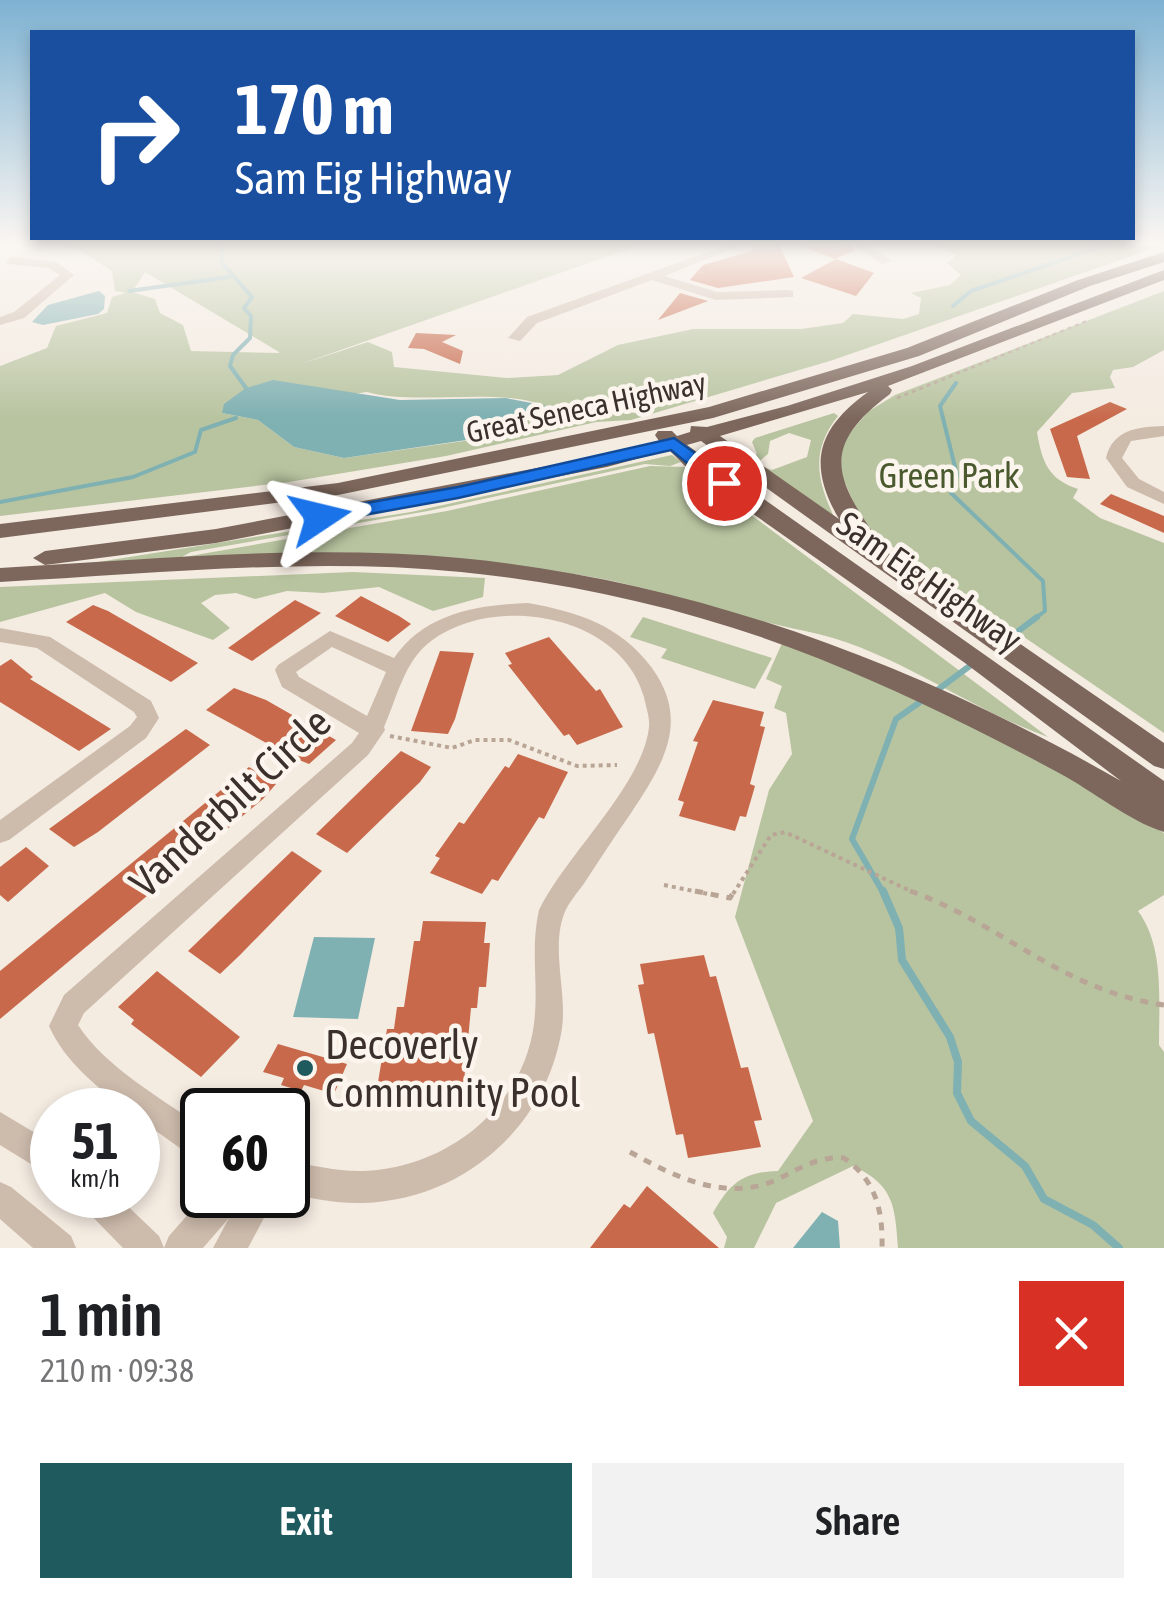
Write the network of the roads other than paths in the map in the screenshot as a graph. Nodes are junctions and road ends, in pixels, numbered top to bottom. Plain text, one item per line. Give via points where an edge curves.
1 (33, 303) edge
2 (577, 303) edge
3 (1034, 303) edge
4 (1091, 303) edge
5 (0, 320) edge
6 (515, 338) dead end
7 (918, 370) junction
8 (685, 419) junction
9 (655, 424) junction
10 (1164, 431) edge
11 (704, 436) junction
12 (674, 444) junction
13 (1164, 498) edge
14 (0, 531) edge
15 (0, 562) edge
16 (894, 570) junction
17 (0, 576) edge
18 (0, 635) edge
19 (991, 653) junction
20 (399, 669) junction
21 (373, 731) junction
22 (1164, 758) edge
23 (1164, 797) edge
24 (1164, 820) edge
25 (0, 833) edge
26 (0, 1127) edge
27 (180, 1130) edge
28 (30, 1147) edge
29 (310, 1181) edge
30 (0, 1198) edge
31 (116, 1218) edge
32 (206, 1218) edge
33 (247, 1218) edge
34 (59, 1248) edge
35 (146, 1248) edge
36 (181, 1248) edge
37 (230, 1248) edge

1 - 5 street
2 - 6 street via 532,320
3 - 8 main road, Great Seneca Highway via 913,352
4 - 7 main road, Great Seneca Highway
7 - 11 main road, Great Seneca Highway
7 - 16 main road via 853,412 828,453 838,505
8 - 9 main road, Great Seneca Highway
8 - 11 main road, Sam Eig Highway
9 - 12 main road, Sam Eig Highway
9 - 14 main road, Great Seneca Highway via 338,489
10 - 13 street via 1128,436 1114,458 1133,483
11 - 12 main road, Great Seneca Highway
11 - 16 main road, Sam Eig Highway
12 - 15 main road, Great Seneca Highway via 235,532
12 - 19 main road, Sam Eig Highway via 692,462
16 - 19 main road, Sam Eig Highway
17 - 24 main road via 344,561 526,572 757,624 932,695 1079,768
18 - 25 street via 46,644 142,707 148,718
19 - 22 main road, Sam Eig Highway
19 - 23 main road, Sam Eig Highway
20 - 21 street, Vanderbilt Circle
20 - 21 street via 330,638 285,670 290,682
20 - 29 street, Vanderbilt Circle via 422,638 462,616 495,607 541,611 600,632 640,666 656,698 659,737 652,762 552,910 544,1050 493,1138 457,1163 415,1179 364,1187
21 - 27 street, Vanderbilt Circle via 340,769 66,1016 63,1026 72,1042
26 - 28 street
30 - 34 street
31 - 35 street
32 - 36 street
33 - 37 street

